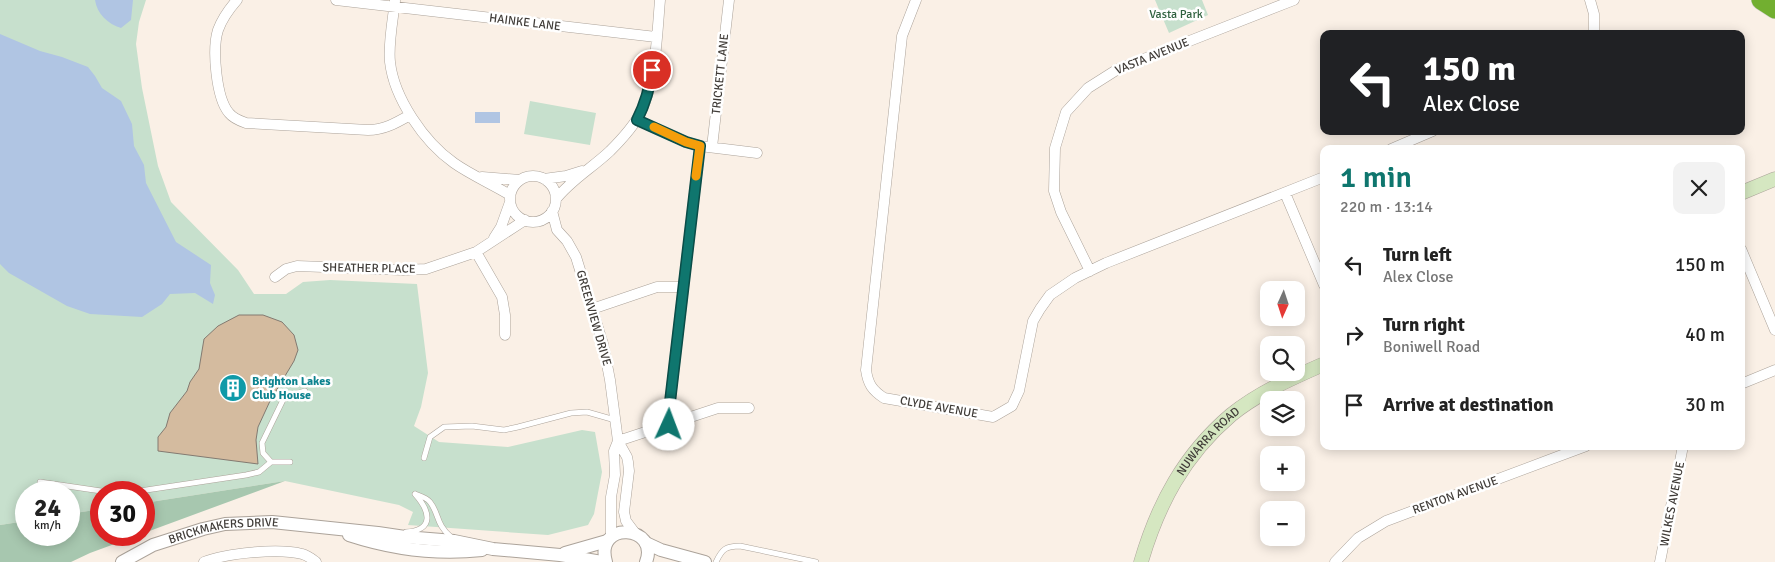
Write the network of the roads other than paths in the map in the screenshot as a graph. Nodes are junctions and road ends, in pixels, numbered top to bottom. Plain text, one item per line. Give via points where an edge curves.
1 (237, 0) edge
2 (336, 0) edge
3 (660, 0) edge
4 (729, 0) edge
5 (916, 0) edge
6 (1294, 0) edge
7 (1590, 0) edge
8 (1761, 0) edge
9 (395, 3) edge
10 (1775, 9) edge
11 (1594, 30) edge
12 (656, 37) junction
13 (410, 115) junction
14 (637, 120) junction
15 (1424, 135) edge
16 (1400, 145) edge
17 (700, 146) junction
18 (712, 147) junction
19 (757, 153) dead end
20 (592, 167) junction
21 (478, 176) junction
22 (544, 179) junction
23 (1320, 179) edge
24 (1775, 179) edge
25 (520, 180) junction
26 (1745, 191) edge
27 (1285, 193) junction
28 (510, 198) junction
29 (556, 199) junction
30 (552, 211) junction
31 (525, 220) junction
32 (537, 221) junction
33 (557, 230) junction
34 (490, 242) junction
35 (476, 252) junction
36 (1745, 259) edge
37 (1090, 271) junction
38 (1320, 276) edge
39 (275, 277) dead end
40 (683, 287) junction
41 (592, 309) junction
42 (1775, 330) edge
43 (505, 335) dead end
44 (1320, 366) edge
45 (1775, 370) edge
46 (1745, 382) edge
47 (306, 391) dead end
48 (749, 408) dead end
49 (615, 420) junction
50 (669, 425) junction
51 (618, 441) junction
52 (1575, 450) edge
53 (1682, 450) edge
54 (424, 458) dead end
55 (272, 462) junction
56 (290, 462) dead end
57 (155, 489) edge
58 (328, 528) junction
59 (378, 533) junction
60 (635, 533) junction
61 (609, 539) junction
62 (454, 541) junction
63 (646, 543) junction
64 (493, 550) junction
65 (560, 555) junction
66 (122, 562) edge
67 (204, 562) edge
68 (316, 562) edge
69 (604, 562) edge
70 (646, 562) edge
71 (706, 562) edge
72 (716, 562) edge
73 (816, 562) edge
74 (1142, 562) edge
75 (1335, 562) edge
76 (1660, 562) edge

1 - 13 street via 218,28 215,54 222,101 230,115 246,123 368,130 391,126
2 - 9 street, HAINKE LANE
3 - 12 street
4 - 18 street, TRICKETT LANE
5 - 37 street, CLYDE AVENUE via 902,36 869,339 868,383 884,398 993,417 1012,406 1019,391 1033,321 1040,308 1050,295
6 - 37 street, VASTA AVENUE via 1118,69 1088,88 1066,112 1055,148 1054,191
7 - 11 street
8 - 10 highway
9 - 12 street, HAINKE LANE
9 - 13 street via 390,60 394,83
12 - 14 street via 650,86
13 - 21 street via 453,163
14 - 17 street
14 - 20 street
15 - 16 street
17 - 18 street
17 - 40 street
18 - 19 street
20 - 22 street
20 - 29 street via 564,188
21 - 25 street
21 - 28 street
22 - 25 street via 532,176
22 - 29 street via 552,187
23 - 27 street, CLYDE AVENUE
24 - 26 main road
25 - 28 street
27 - 37 street, CLYDE AVENUE
27 - 38 street
28 - 31 street via 515,213
28 - 34 street, SHEATHER PLACE via 501,227
29 - 30 street
30 - 32 street
30 - 33 street, GREENVIEW DRIVE
31 - 32 street
31 - 34 street, SHEATHER PLACE
32 - 33 street, GREENVIEW DRIVE
33 - 41 street, GREENVIEW DRIVE via 576,257
34 - 35 street, SHEATHER PLACE
35 - 39 street, SHEATHER PLACE via 426,269 297,266
35 - 43 street via 502,297 506,314
36 - 42 street
40 - 41 street via 657,287
40 - 50 street
41 - 49 street, GREENVIEW DRIVE via 603,344
44 - 74 main road, NUWARRA ROAD via 1280,384 1231,415 1205,441 1181,469 1164,500
45 - 46 street
47 - 55 lane via 283,400 268,428 262,448
48 - 50 street via 718,408
49 - 51 street, GREENVIEW DRIVE
49 - 54 lane via 587,412 504,430 444,426 430,437
50 - 51 street
51 - 60 street, GREENVIEW DRIVE via 628,457 624,512
51 - 61 street, GREENVIEW DRIVE via 614,451
52 - 75 street, RENTON AVENUE via 1386,521 1358,538
53 - 76 street, WILKES AVENUE
55 - 56 lane
55 - 57 lane via 259,472 246,475
58 - 59 street, BRICKMAKERS DRIVE
58 - 64 street, BRICKMAKERS DRIVE via 400,548 455,553
58 - 66 street, BRICKMAKERS DRIVE via 272,522 225,524 153,545
59 - 62 street, BRICKMAKERS DRIVE
59 - 62 lane via 408,532 425,525 425,506 414,494 430,502 444,531
60 - 61 street, BRICKMAKERS DRIVE via 622,532
60 - 63 street
61 - 65 street, BRICKMAKERS DRIVE
61 - 69 street via 604,548
62 - 64 street, BRICKMAKERS DRIVE
63 - 70 street
63 - 71 street
64 - 65 street, BRICKMAKERS DRIVE
65 - 69 street, BRICKMAKERS DRIVE
67 - 68 street via 230,555 282,552 303,554
72 - 73 lane via 721,550 730,546

